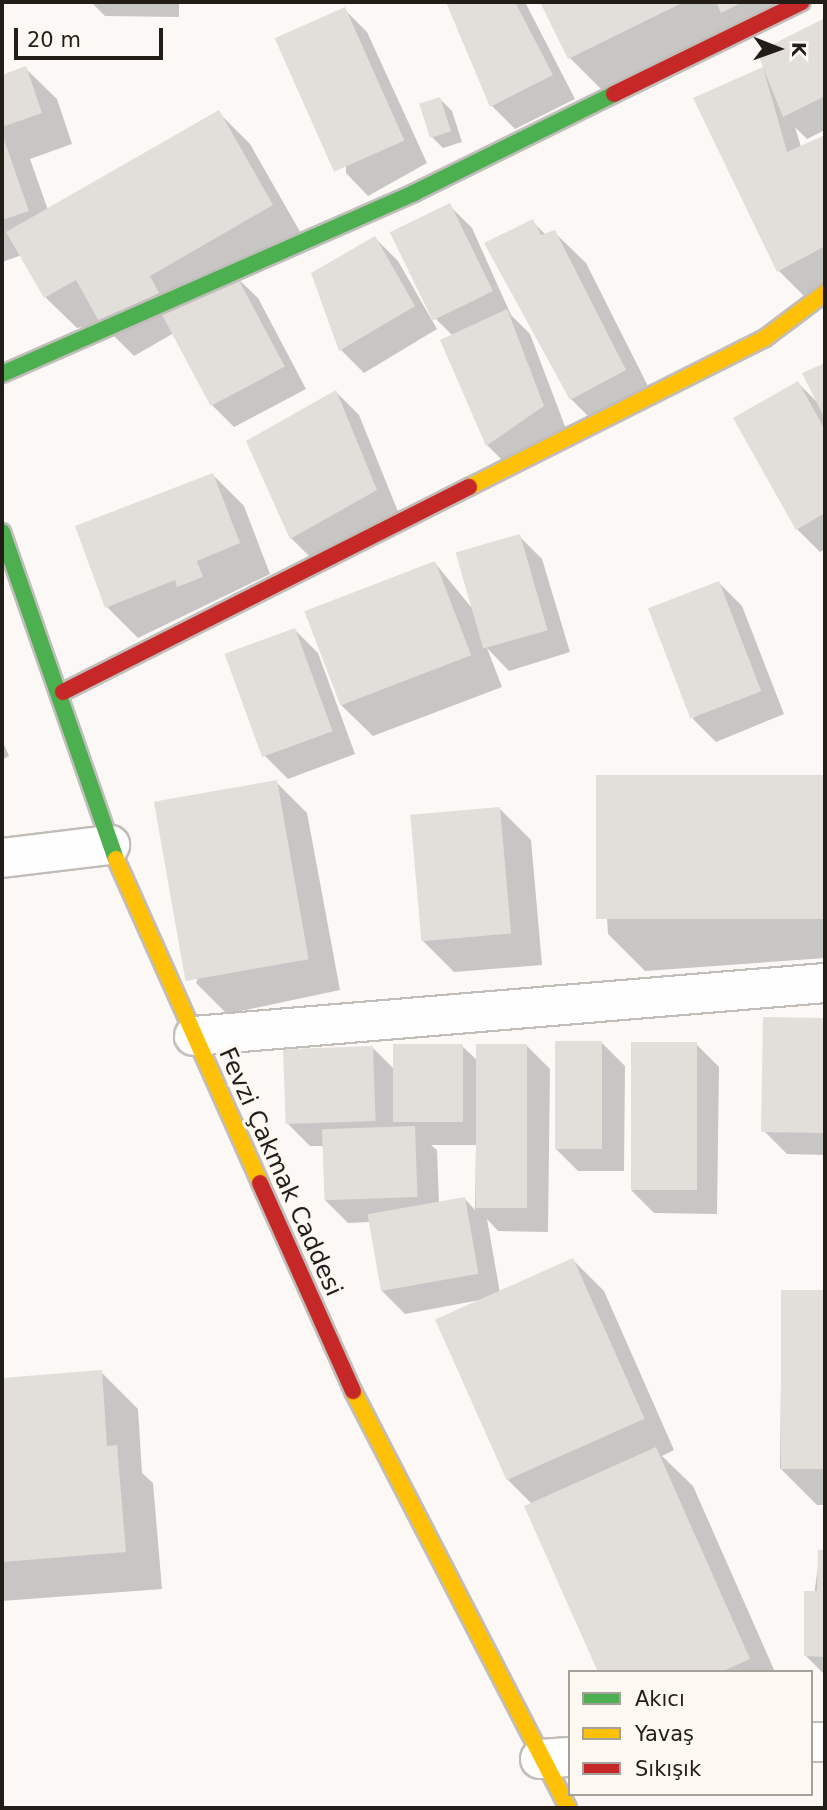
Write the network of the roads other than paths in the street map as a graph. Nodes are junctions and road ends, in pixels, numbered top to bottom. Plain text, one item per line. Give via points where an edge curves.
1 (802, 2) edge
2 (825, 293) edge
3 (2, 374) edge
4 (4, 544) edge
5 (63, 692) junction
6 (110, 845) junction
7 (2, 858) edge
8 (825, 983) edge
9 (194, 1036) junction
10 (555, 1758) edge
11 (568, 1808) edge

1 - 3 street via 414,193
2 - 5 street via 765,338
4 - 5 street, Fevzi Çakmak Caddesi
5 - 6 street, Fevzi Çakmak Caddesi
6 - 7 street
6 - 9 street, Fevzi Çakmak Caddesi
8 - 9 street
9 - 10 street, Fevzi Çakmak Caddesi via 380,1451
10 - 11 street, Fevzi Çakmak Caddesi

